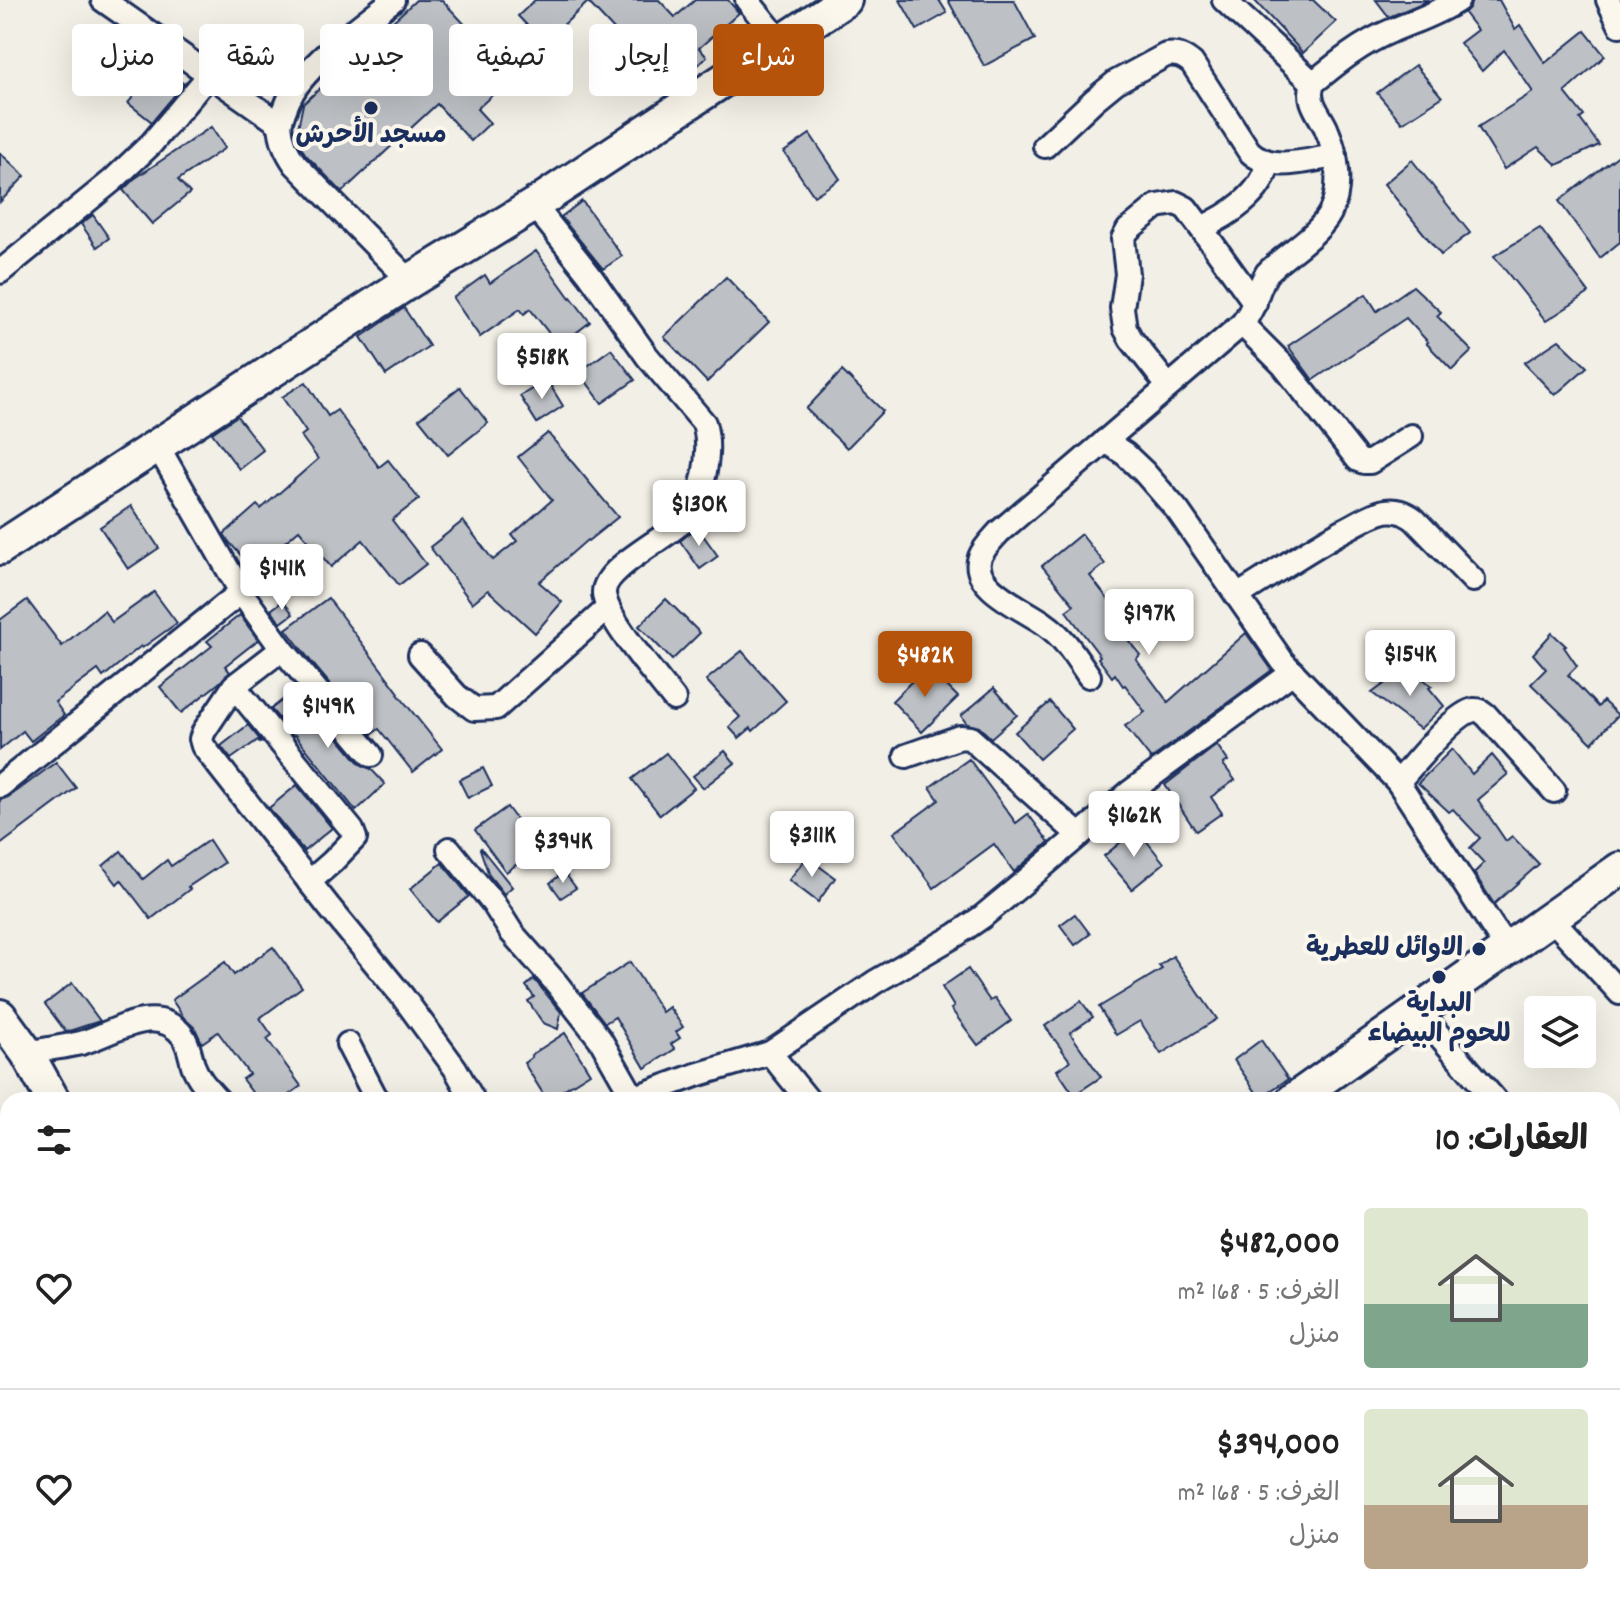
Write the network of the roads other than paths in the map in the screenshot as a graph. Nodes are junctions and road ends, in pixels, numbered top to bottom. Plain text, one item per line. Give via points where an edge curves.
1 (103, 0) edge
2 (393, 0) edge
3 (747, 0) edge
4 (845, 0) edge
5 (1224, 0) edge
6 (1458, 0) edge
7 (1608, 0) edge
8 (766, 24) edge
9 (808, 24) edge
10 (1620, 25) edge
11 (199, 66) edge
12 (1313, 83) junction
13 (199, 87) edge
14 (713, 87) edge
15 (241, 96) edge
16 (280, 124) junction
17 (1045, 146) dead end
18 (1335, 156) junction
19 (1268, 163) junction
20 (534, 205) junction
21 (1201, 228) junction
22 (0, 272) edge
23 (410, 281) junction
24 (1255, 303) junction
25 (1242, 324) junction
26 (1168, 386) junction
27 (1411, 436) dead end
28 (1105, 441) junction
29 (157, 445) junction
30 (0, 548) edge
31 (1473, 580) dead end
32 (241, 592) junction
33 (1237, 596) junction
34 (607, 609) junction
35 (282, 649) junction
36 (420, 655) dead end
37 (1293, 672) junction
38 (1089, 676) dead end
39 (234, 686) junction
40 (674, 699) dead end
41 (371, 755) dead end
42 (906, 756) dead end
43 (1398, 782) junction
44 (0, 786) edge
45 (1554, 791) dead end
46 (1079, 835) junction
47 (449, 849) dead end
48 (1620, 869) edge
49 (309, 882) junction
50 (1551, 918) junction
51 (1507, 949) junction
52 (1620, 993) edge
53 (1418, 1011) junction
54 (0, 1016) edge
55 (348, 1044) dead end
56 (27, 1053) junction
57 (770, 1053) junction
58 (49, 1092) edge
59 (212, 1092) edge
60 (373, 1092) edge
61 (468, 1092) edge
62 (626, 1092) edge
63 (649, 1092) edge
64 (802, 1092) edge
65 (1304, 1092) edge
66 (1488, 1092) edge

1 - 11 street
2 - 16 street via 298,84
3 - 8 street
4 - 9 street
5 - 12 street
6 - 12 street via 1367,43
7 - 10 street
12 - 18 street via 1310,98
13 - 22 street via 113,180
14 - 20 street
15 - 16 street
16 - 23 street via 285,149 295,164
17 - 19 street via 1116,82 1175,54 1192,63 1249,151
18 - 19 street
18 - 24 street via 1337,189 1330,212 1267,273
19 - 21 street via 1255,191
20 - 23 street
20 - 34 street via 704,423 707,435 704,471 689,514 607,581
21 - 24 street
21 - 26 street via 1176,203 1157,206 1123,239 1125,328
23 - 29 street
24 - 25 street
25 - 26 street
25 - 27 street via 1283,365 1358,460 1370,462
26 - 28 street
28 - 33 street via 1144,472 1178,511
28 - 38 street via 999,532 979,563 985,582 1052,630
29 - 30 street
29 - 32 street
31 - 33 street via 1414,519 1386,511 1337,534
32 - 35 street
32 - 44 street
33 - 37 street
34 - 36 street via 496,708 474,709
34 - 40 street
35 - 39 street
35 - 41 street
37 - 43 street
37 - 46 street
39 - 49 street via 204,731 203,746
39 - 49 street via 352,830 355,838
42 - 46 street via 970,738
43 - 45 street via 1448,727 1474,710 1486,715
43 - 51 street
46 - 57 street via 982,917
47 - 62 street via 600,1039
48 - 50 street
49 - 61 street via 412,1009
50 - 51 street
50 - 52 street
51 - 53 street
53 - 65 street
53 - 66 street
54 - 56 street
55 - 60 street
56 - 58 street
56 - 59 street via 82,1042 143,1020 164,1022 183,1037 197,1074
57 - 63 street
57 - 64 street

